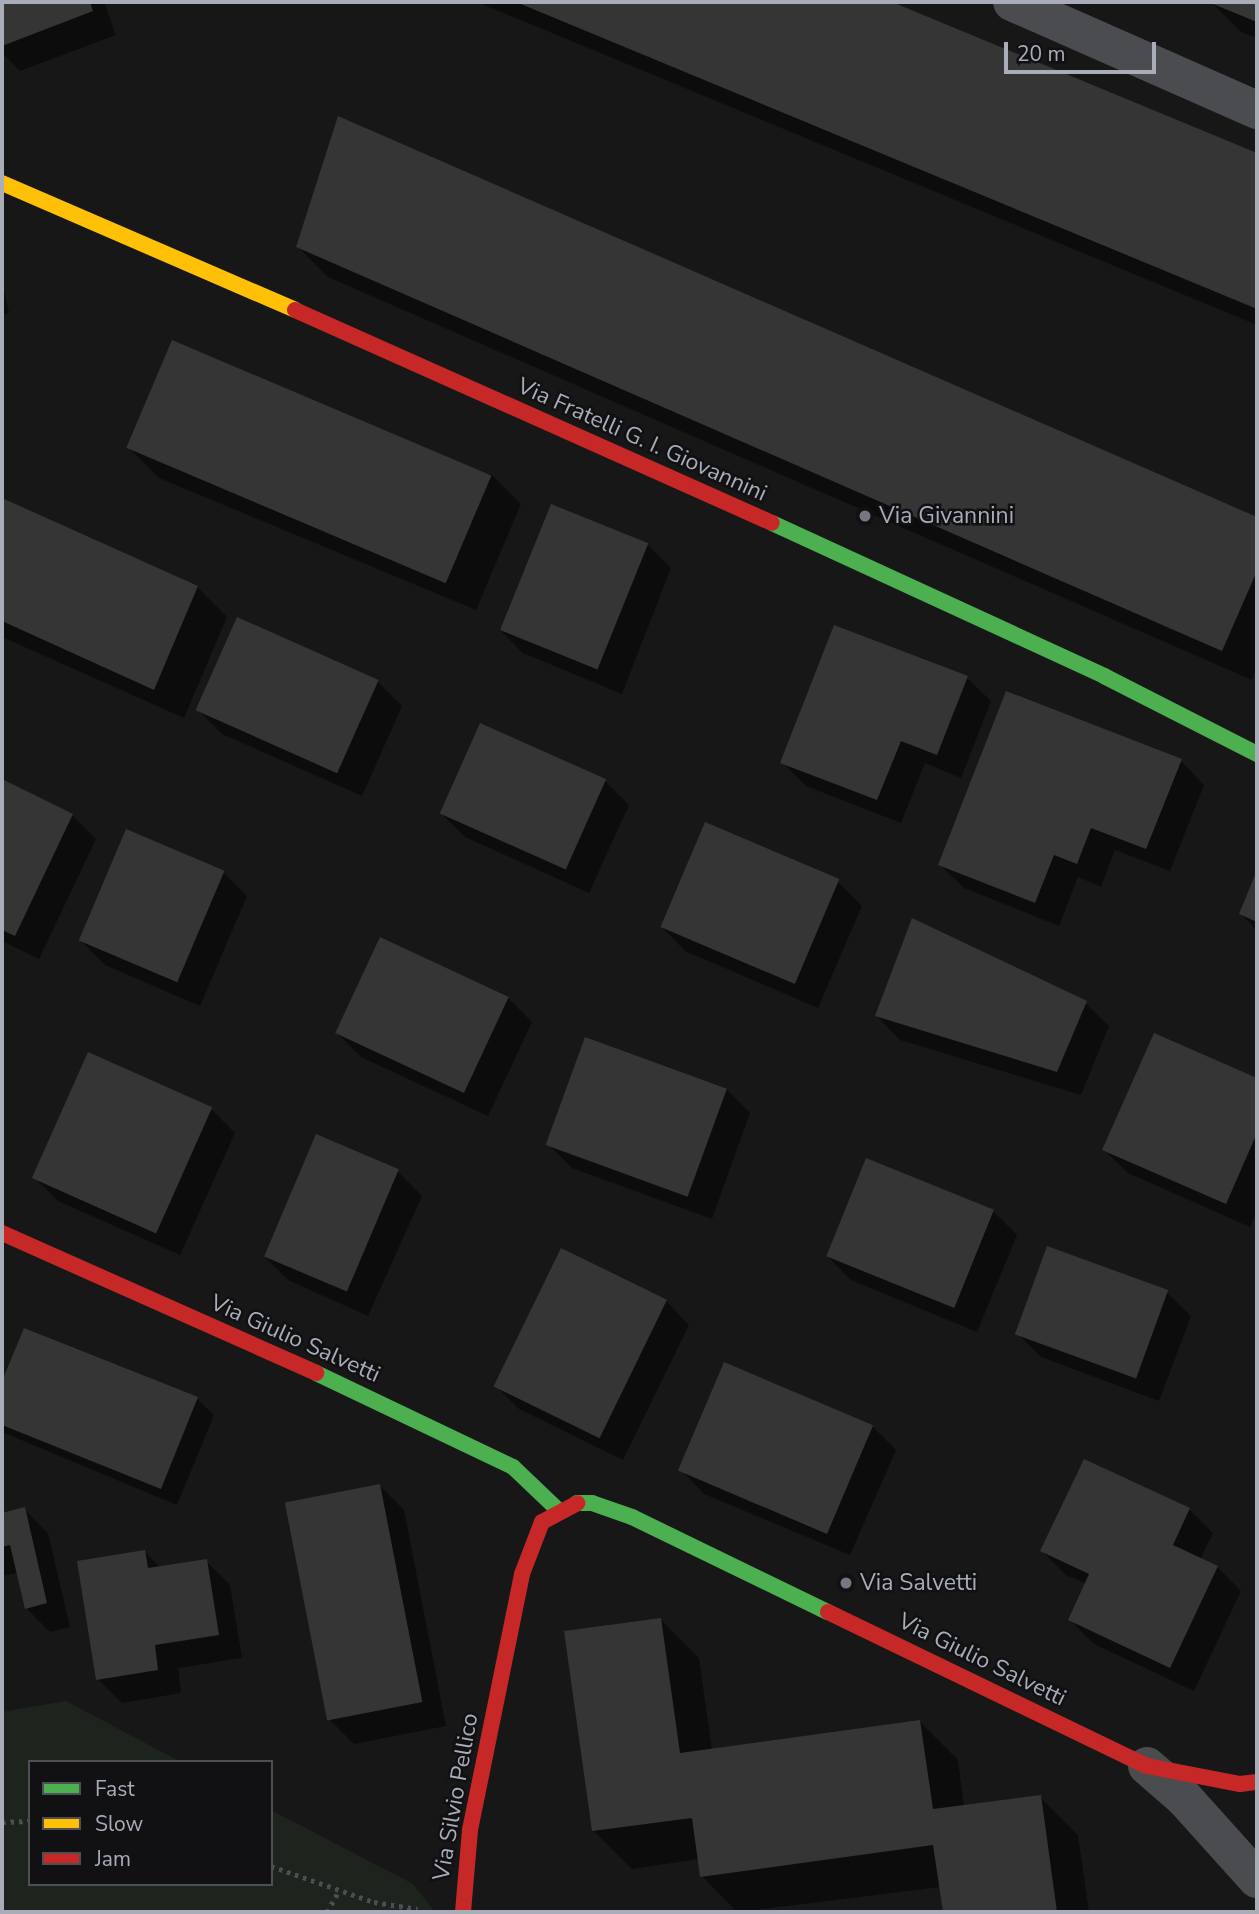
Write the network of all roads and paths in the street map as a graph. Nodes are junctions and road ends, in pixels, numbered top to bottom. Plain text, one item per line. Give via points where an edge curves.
1 (1012, 2) edge
2 (1257, 110) edge
3 (2, 183) edge
4 (1257, 754) edge
5 (2, 1233) edge
6 (556, 1508) junction
7 (1147, 1766) junction
8 (1257, 1782) edge
9 (28, 1821) edge
10 (2, 1822) edge
11 (273, 1867) edge
12 (1257, 1877) edge
13 (339, 1890) junction
14 (462, 1907) edge
15 (327, 1912) edge

1 - 2 street
3 - 4 street, Via Fratelli G. I. Giovannini via 606,446 1104,676
5 - 6 street, Via Giulio Salvetti via 370,1397 501,1461 532,1481
6 - 7 street, Via Giulio Salvetti via 570,1503 608,1507
6 - 14 street, Via Silvio Pellico via 532,1540 499,1689
7 - 8 street, Via Giulio Salvetti via 1240,1784
7 - 12 street
9 - 10 path
11 - 13 path
13 - 14 path via 374,1902 435,1912
13 - 15 path

